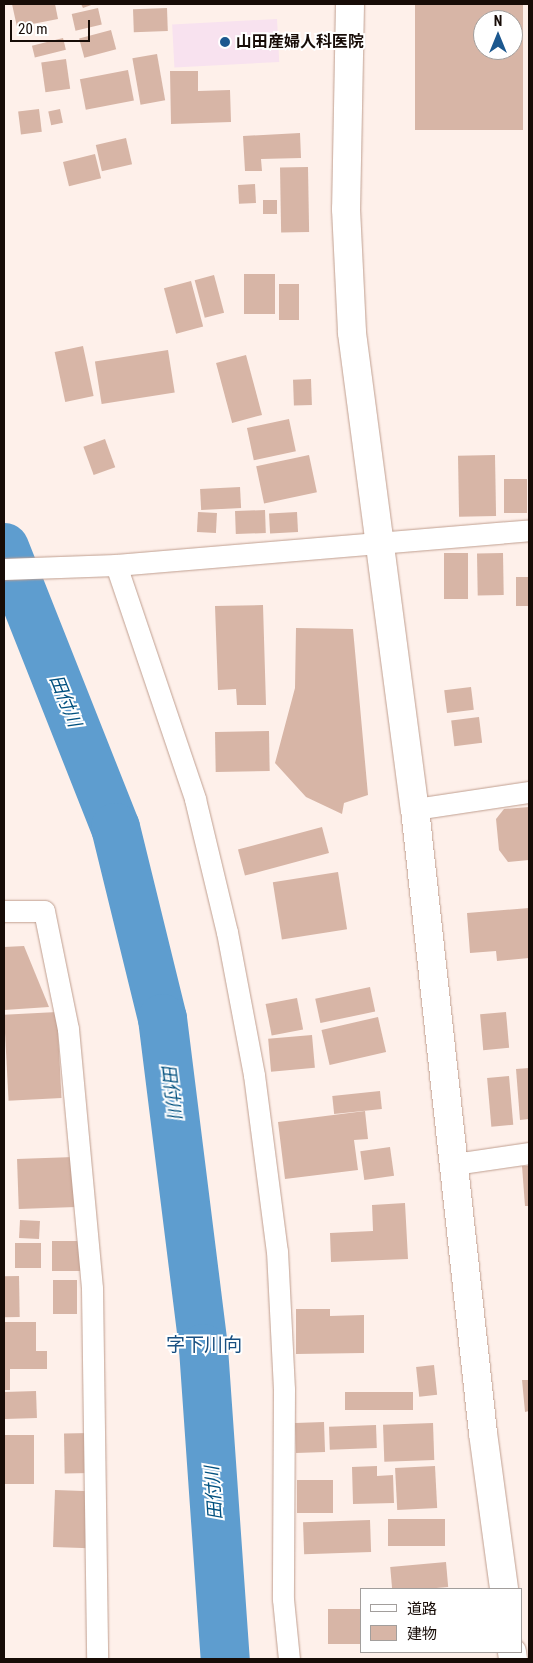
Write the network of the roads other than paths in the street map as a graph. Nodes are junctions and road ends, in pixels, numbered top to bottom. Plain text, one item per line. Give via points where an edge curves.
1 (350, 4) edge
2 (529, 530) edge
3 (380, 542) junction
4 (116, 565) junction
5 (4, 569) edge
6 (529, 792) edge
7 (415, 809) junction
8 (4, 911) edge
9 (529, 1153) edge
10 (454, 1164) junction
11 (504, 1588) edge
12 (97, 1659) edge
13 (288, 1659) edge

1 - 3 street via 347,29 346,209 352,333
2 - 3 street
3 - 4 street
3 - 7 street
4 - 5 street
4 - 13 street via 195,799 227,932 254,1075 277,1251 284,1390 283,1599
6 - 7 street
7 - 10 street
8 - 12 street via 44,911 68,1029 92,1288
9 - 10 street
10 - 11 street

